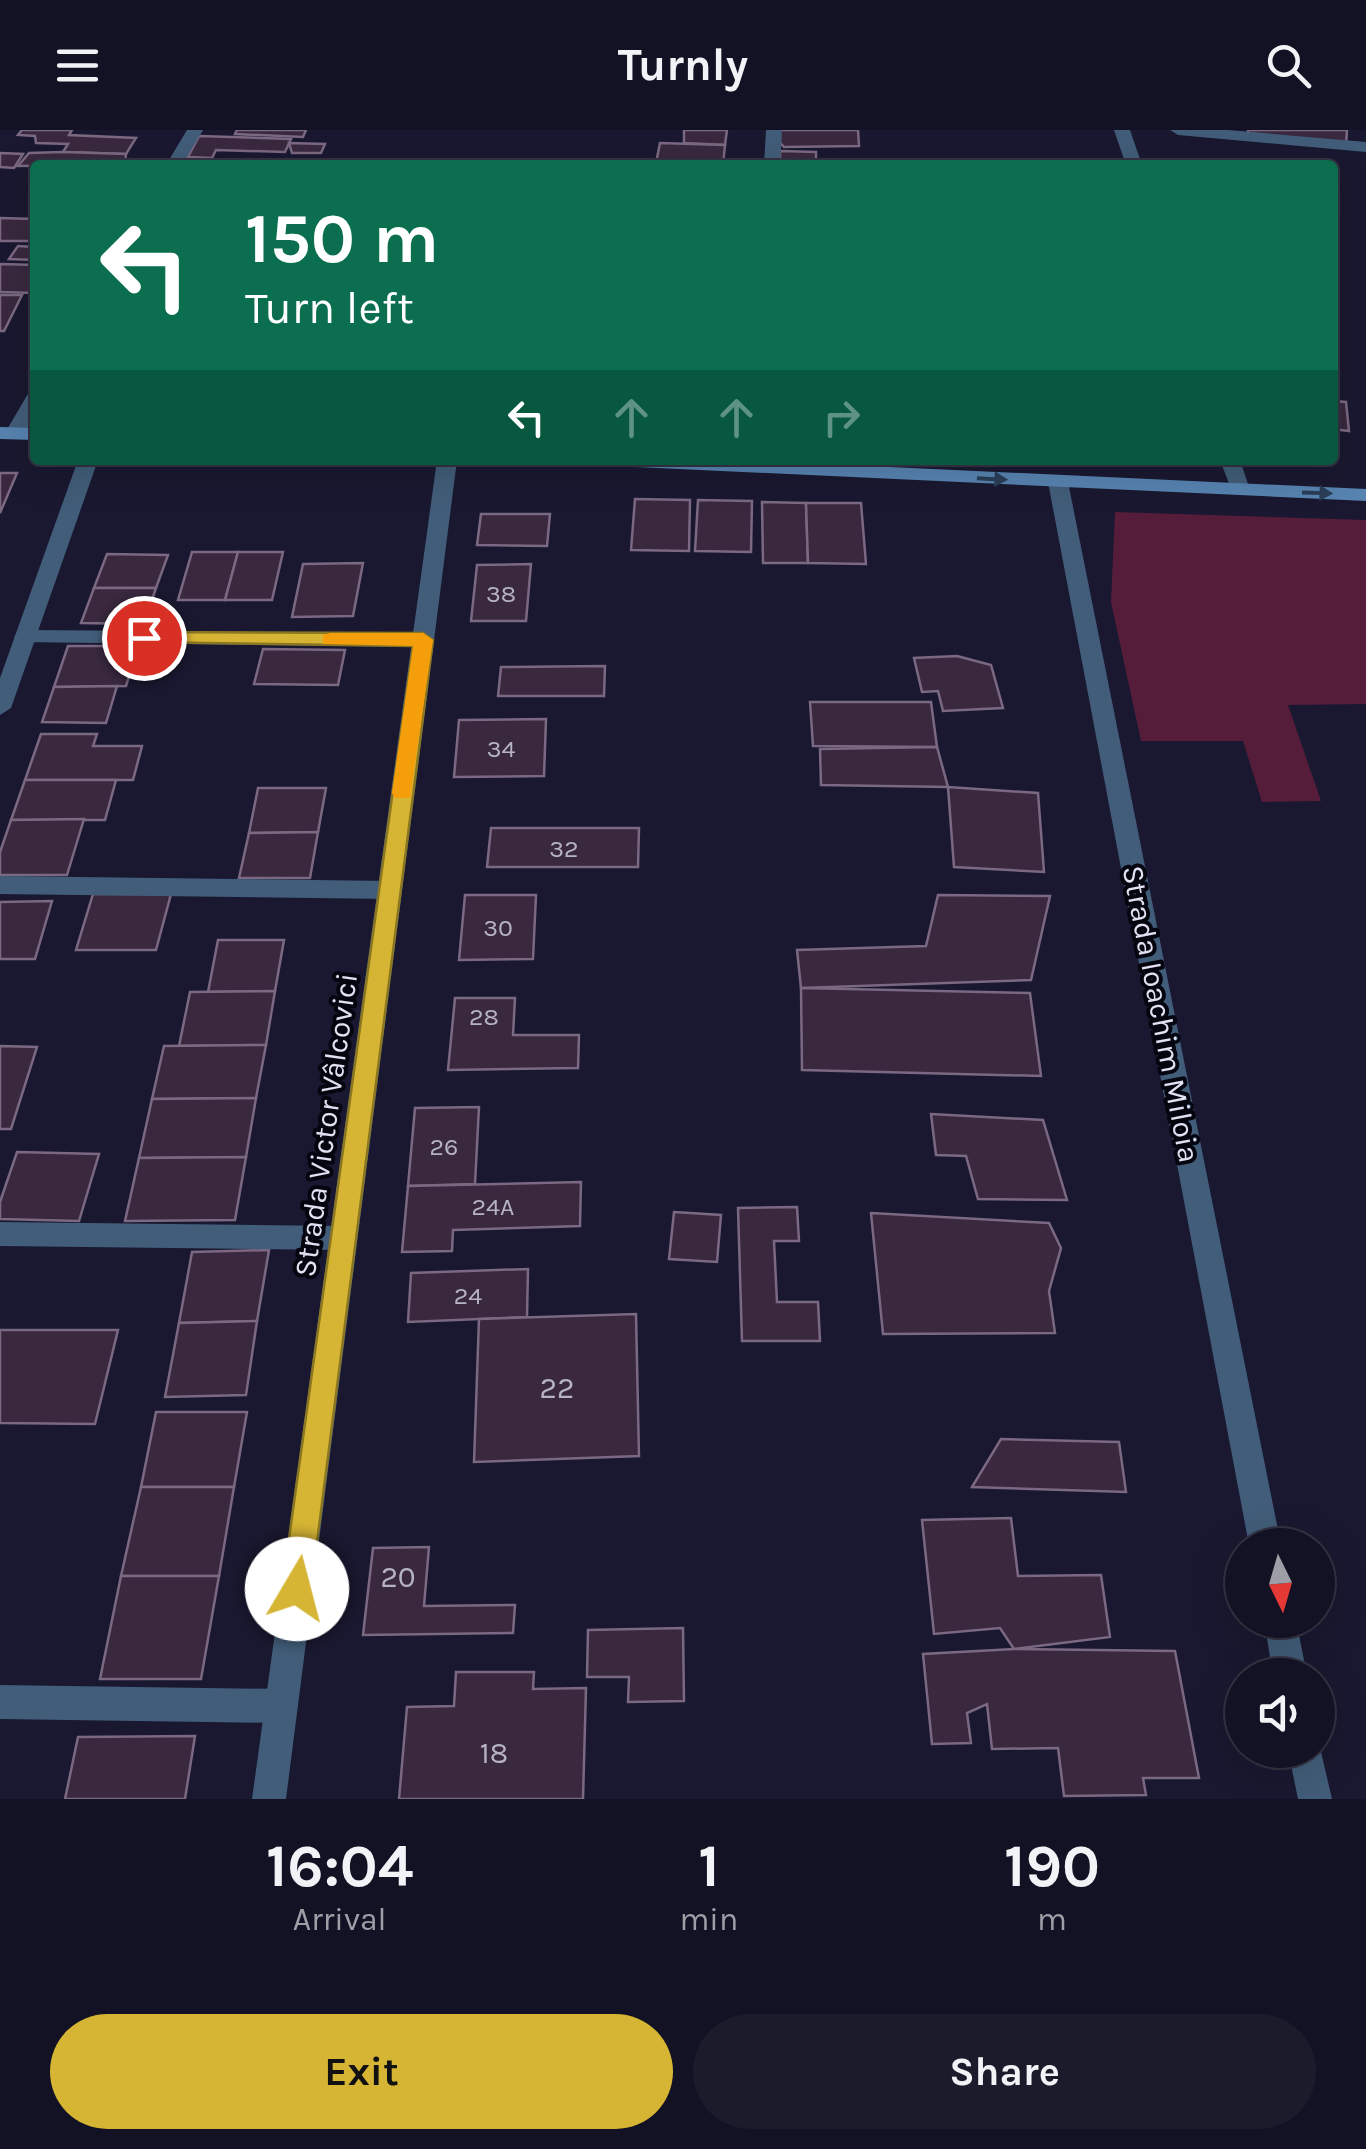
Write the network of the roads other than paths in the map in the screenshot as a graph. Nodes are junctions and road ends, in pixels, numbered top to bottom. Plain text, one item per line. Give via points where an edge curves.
1 (195, 130) edge
2 (774, 130) edge
3 (1122, 130) edge
4 (1178, 130) edge
5 (1366, 147) edge
6 (177, 160) edge
7 (772, 160) edge
8 (1132, 160) edge
9 (30, 403) edge
10 (7, 433) edge
11 (86, 465) edge
12 (446, 465) edge
13 (778, 465) edge
14 (1232, 465) edge
15 (1058, 482) junction
16 (1240, 490) junction
17 (1366, 496) edge
18 (25, 638) junction
19 (423, 640) junction
20 (0, 708) edge
21 (0, 886) edge
22 (390, 890) junction
23 (0, 1234) edge
24 (343, 1238) junction
25 (1262, 1528) edge
26 (0, 1702) edge
27 (281, 1706) junction
28 (1309, 1768) edge
29 (269, 1799) edge
30 (1315, 1799) edge

1 - 6 street
2 - 7 street
3 - 8 street
4 - 5 street
9 - 10 street
11 - 18 street
12 - 19 street, Strada Victor Vâlcovici
13 -> 15 street
14 - 16 street
15 - 16 street
15 - 25 street, Strada Ioachim Miloia
16 -> 17 street
18 - 19 street
18 - 20 street
19 - 22 street, Strada Victor Vâlcovici
21 - 22 street
22 - 24 street, Strada Victor Vâlcovici
23 - 24 street
24 - 27 street, Strada Victor Vâlcovici
26 - 27 street
27 - 29 street, Strada Victor Vâlcovici
28 - 30 street

